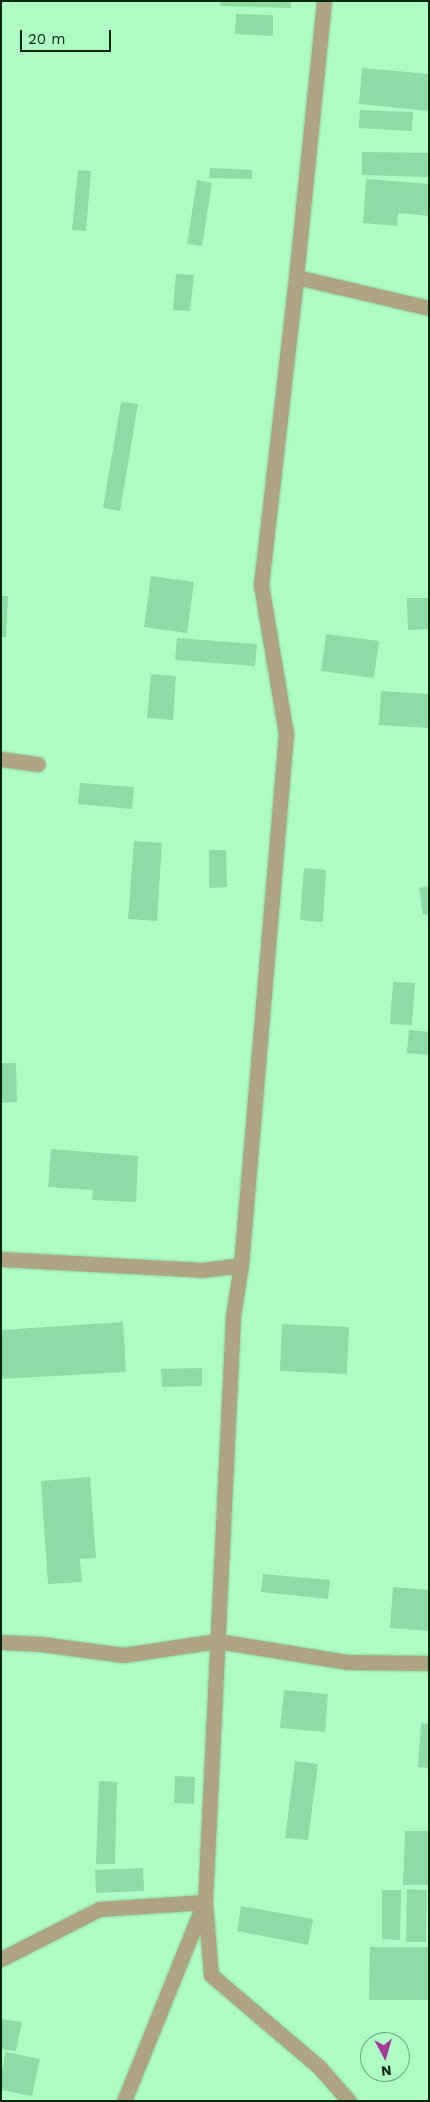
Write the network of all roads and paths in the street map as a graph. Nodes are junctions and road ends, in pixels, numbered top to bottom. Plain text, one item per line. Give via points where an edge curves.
1 (324, 1) edge
2 (296, 277) junction
3 (429, 308) edge
4 (1, 759) edge
5 (38, 764) dead end
6 (1, 1259) edge
7 (241, 1266) junction
8 (217, 1641) junction
9 (1, 1642) edge
10 (429, 1663) edge
11 (205, 1902) junction
12 (1, 1959) edge
13 (124, 2101) edge
14 (350, 2101) edge

1 - 2 street
2 - 3 street
2 - 7 street via 261,585 286,734
4 - 5 street
6 - 7 street via 193,1270
7 - 8 street via 234,1316
8 - 9 street via 123,1655
8 - 10 street via 348,1662
8 - 11 street
11 - 12 street via 99,1909
11 - 13 street
11 - 14 street via 212,1975 319,2067

